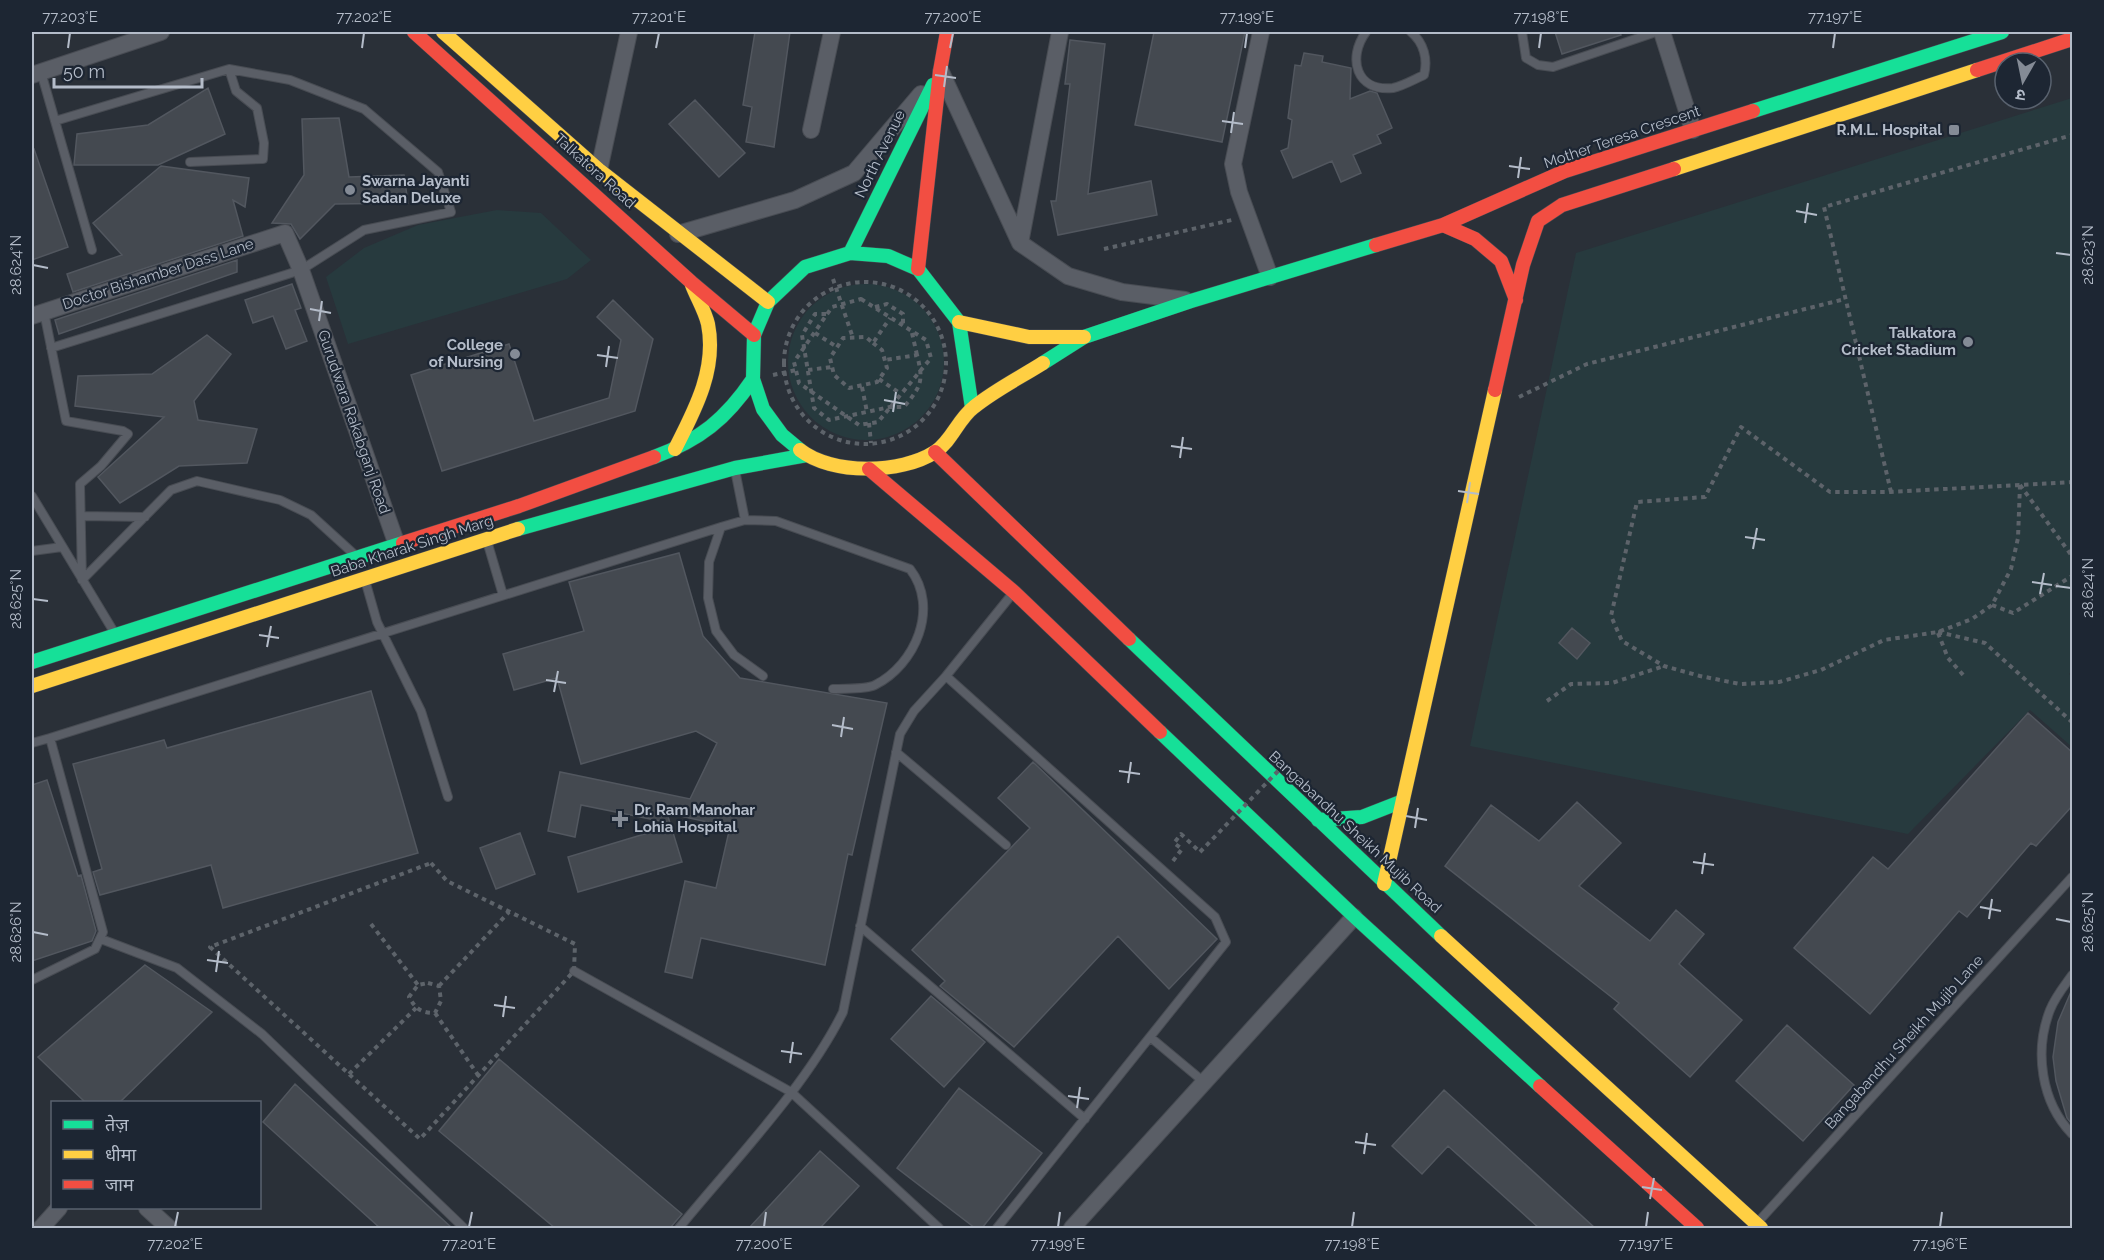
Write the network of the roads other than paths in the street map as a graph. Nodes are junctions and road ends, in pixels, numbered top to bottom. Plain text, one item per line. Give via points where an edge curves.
1 (161, 32) edge
2 (414, 32) edge
3 (443, 32) edge
4 (629, 32) edge
5 (832, 32) edge
6 (947, 32) edge
7 (1060, 32) edge
8 (1261, 32) edge
9 (1366, 32) edge
10 (1411, 32) edge
11 (1521, 32) edge
12 (1656, 32) edge
13 (1662, 32) edge
14 (2002, 32) edge
15 (2073, 39) edge
16 (229, 69) junction
17 (940, 71) junction
18 (36, 73) edge
19 (55, 121) junction
20 (811, 130) dead end
21 (1693, 130) junction
22 (190, 162) dead end
23 (599, 170) junction
24 (1443, 225) junction
25 (285, 233) joint
26 (678, 234) junction
27 (1020, 243) junction
28 (92, 249) dead end
29 (850, 253) junction
30 (918, 269) junction
31 (301, 270) junction
32 (1270, 277) junction
33 (692, 282) junction
34 (1191, 301) junction
35 (1516, 301) junction
36 (768, 302) junction
37 (38, 314) edge
38 (959, 322) junction
39 (754, 335) junction
40 (1084, 337) junction
41 (51, 348) junction
42 (753, 379) junction
43 (972, 408) junction
44 (675, 450) junction
45 (935, 452) junction
46 (807, 455) junction
47 (735, 468) junction
48 (869, 469) junction
49 (32, 499) edge
50 (81, 516) junction
51 (145, 517) junction
52 (745, 520) junction
53 (721, 526) junction
54 (486, 539) junction
55 (397, 545) junction
56 (62, 547) junction
57 (32, 551) edge
58 (358, 558) junction
59 (364, 579) junction
60 (82, 580) junction
61 (1013, 593) junction
62 (502, 595) junction
63 (384, 634) junction
64 (116, 635) junction
65 (32, 662) edge
66 (763, 676) dead end
67 (946, 676) junction
68 (32, 686) edge
69 (833, 689) dead end
70 (50, 738) junction
71 (32, 743) edge
72 (896, 752) junction
73 (448, 797) dead end
74 (1403, 801) junction
75 (1318, 820) junction
76 (1006, 845) dead end
77 (2073, 877) edge
78 (1384, 884) junction
79 (1354, 917) junction
80 (860, 926) junction
81 (101, 939) junction
82 (574, 971) road end
83 (2073, 975) edge
84 (32, 980) edge
85 (1150, 1037) junction
86 (1204, 1082) junction
87 (790, 1092) junction
88 (1085, 1119) junction
89 (2073, 1134) edge
90 (58, 1209) edge
91 (148, 1209) edge
92 (1758, 1226) edge
93 (41, 1228) edge
94 (169, 1228) edge
95 (464, 1228) edge
96 (679, 1228) edge
97 (939, 1228) edge
98 (998, 1228) edge
99 (1072, 1228) edge
100 (1697, 1228) edge

1 - 18 street
2 - 33 main road, Talkatora Road
3 - 23 main road, Talkatora Road
4 - 23 street
5 - 20 street
6 - 17 main road, North Avenue
7 - 27 street
8 - 32 street via 1233,164 1237,186
9 - 10 lane via 1356,53 1359,76 1369,85 1394,88 1424,75 1428,62 1418,38
11 - 12 lane via 1526,58 1553,67
13 - 21 street
14 - 21 main road, Mother Teresa Crescent
15 - 35 main road via 1562,205 1538,222
16 - 19 lane
16 - 22 lane via 236,91 257,108 263,159
16 - 31 lane via 290,80 364,109 438,172 452,212 364,230
17 - 26 street via 854,173 795,200
17 - 27 street
17 - 29 main road, North Avenue
17 - 30 main road, North Avenue
18 - 19 lane
19 - 28 lane
21 - 24 main road, Mother Teresa Crescent via 1565,171
23 - 26 main road, Talkatora Road
24 - 32 main road, Mother Teresa Crescent
24 - 35 main road via 1475,238 1501,261
25 - 31 street, Gurudwara Rakabganj Road
25 - 37 street, Doctor Bishamber Dass Lane
26 - 36 main road, Talkatora Road
27 - 34 street via 1068,276 1122,292
29 - 30 main road via 888,256
29 - 36 main road via 805,267
30 - 38 main road
31 - 41 lane
31 - 55 street, Gurudwara Rakabganj Road
32 - 34 main road, Mother Teresa Crescent
33 - 39 main road, Talkatora Road
33 - 44 main road via 708,325 710,365
34 - 40 main road, Mother Teresa Crescent
35 - 74 main road
36 - 39 main road
37 - 41 lane
38 - 40 main road, Mother Teresa Crescent via 1029,337
38 - 43 main road
39 - 42 main road
40 - 43 main road, Mother Teresa Crescent
41 - 50 lane via 66,421 128,434 80,484
42 - 44 main road, Baba Kharak Singh Marg via 734,407 715,425
42 - 46 main road via 763,409 782,435
43 - 45 main road, Mother Teresa Crescent
44 - 55 main road, Baba Kharak Singh Marg
45 - 48 main road via 908,463
45 - 75 main road, Bangabandhu Sheikh Mujib Road
46 - 47 main road, Baba Kharak Singh Marg
46 - 48 main road via 837,466
47 - 52 lane
47 - 54 main road, Baba Kharak Singh Marg
48 - 61 main road via 921,508
49 - 56 lane
50 - 51 lane
50 - 60 lane
51 - 58 lane via 171,490 197,481 280,500 311,515
51 - 60 lane
52 - 53 lane
52 - 69 lane via 776,522 910,569 918,580 925,614 909,658 873,686
53 - 62 lane
53 - 66 lane via 709,562 708,598 716,631 734,654
54 - 59 main road, Baba Kharak Singh Marg
54 - 62 lane
55 - 58 main road, Baba Kharak Singh Marg
56 - 57 lane
56 - 60 lane
58 - 64 main road, Baba Kharak Singh Marg
59 - 63 lane via 376,622
59 - 68 main road, Baba Kharak Singh Marg
60 - 64 lane
61 - 67 lane
61 - 79 main road
62 - 63 lane
63 - 70 lane
63 - 73 lane via 421,711
64 - 65 main road, Baba Kharak Singh Marg
67 - 72 lane via 914,711 900,734
67 - 85 lane via 1215,917 1226,942
70 - 71 lane
70 - 81 lane via 103,932
72 - 76 lane
72 - 80 lane
74 - 75 main road via 1359,820
74 - 78 main road
75 - 78 main road, Bangabandhu Sheikh Mujib Road
77 - 92 lane, Bangabandhu Sheikh Mujib Lane
78 - 92 main road, Bangabandhu Sheikh Mujib Road
79 - 86 street
79 - 100 main road
80 - 87 lane via 843,1012
80 - 88 lane
81 - 84 lane via 95,949
81 - 95 lane via 177,968 262,1034
82 - 87 lane
83 - 89 lane via 2050,1008 2041,1048 2045,1088 2062,1123
85 - 86 lane
85 - 88 lane
86 - 99 street
87 - 96 lane
87 - 97 lane
88 - 98 lane
90 - 93 street
91 - 94 street

